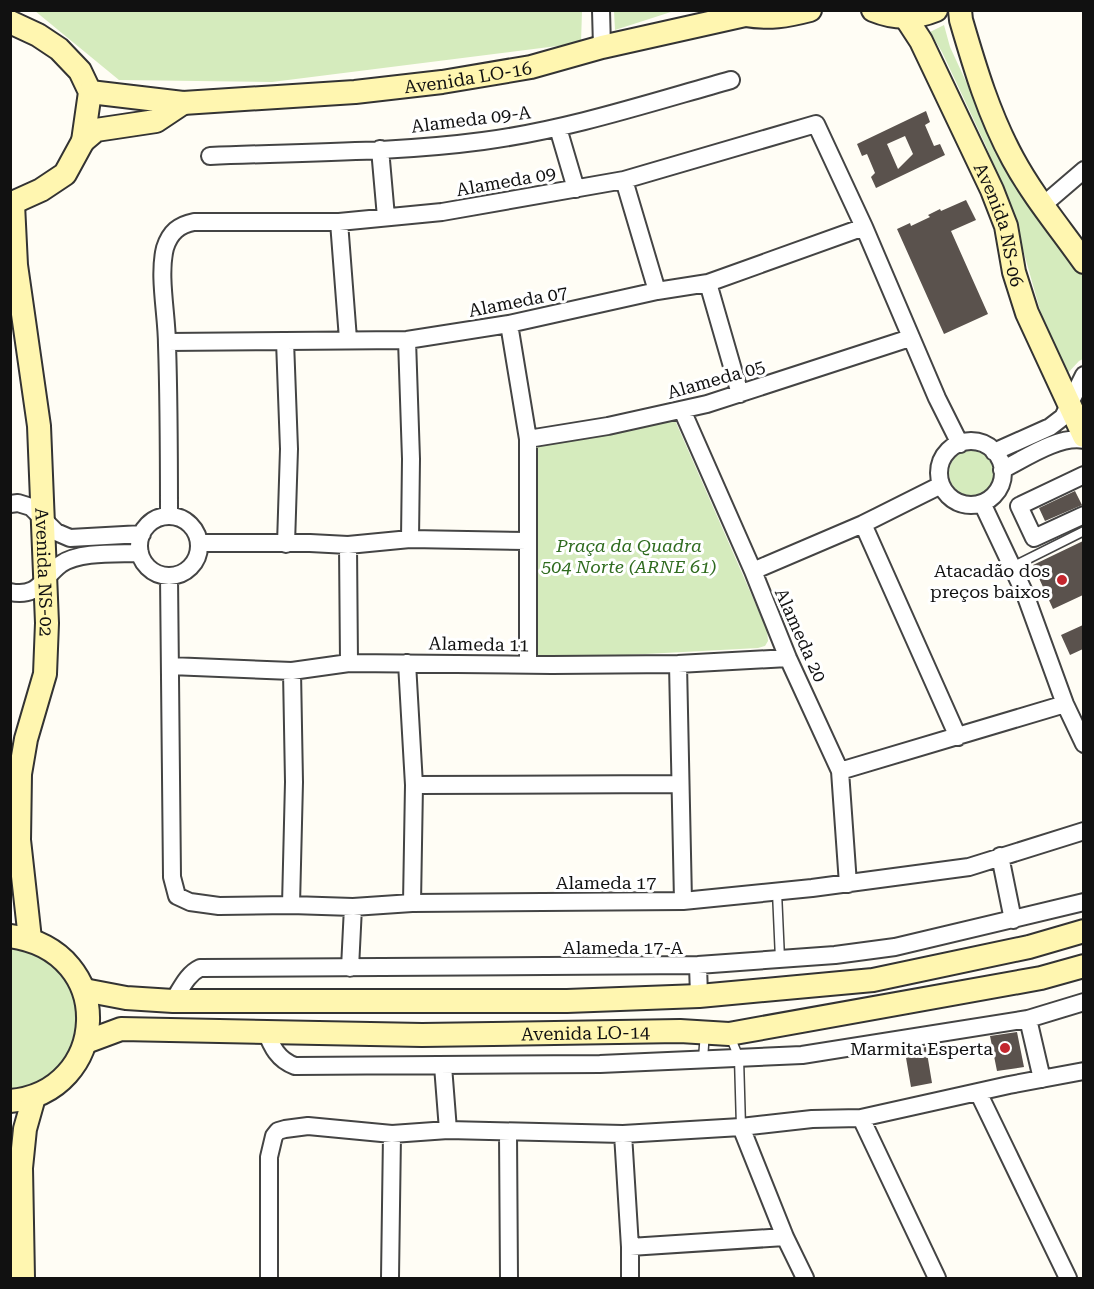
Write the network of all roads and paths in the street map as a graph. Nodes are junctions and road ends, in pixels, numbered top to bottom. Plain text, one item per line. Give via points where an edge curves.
1 (601, 10) edge
2 (810, 10) edge
3 (873, 10) edge
4 (936, 10) edge
5 (960, 10) edge
6 (749, 13) edge
7 (12, 18) edge
8 (906, 18) junction
9 (602, 47) junction
10 (731, 80) dead end
11 (90, 92) junction
12 (183, 103) junction
13 (558, 128) junction
14 (83, 141) junction
15 (380, 149) junction
16 (210, 156) dead end
17 (1083, 170) edge
18 (624, 180) junction
19 (576, 189) junction
20 (12, 204) edge
21 (1042, 206) junction
22 (386, 217) junction
23 (339, 222) junction
24 (864, 226) junction
25 (1080, 250) edge
26 (708, 283) junction
27 (657, 291) junction
28 (509, 324) junction
29 (910, 338) junction
30 (348, 339) junction
31 (407, 340) junction
32 (285, 341) junction
33 (167, 342) junction
34 (1083, 375) edge
35 (740, 394) junction
36 (1069, 407) junction
37 (682, 410) junction
38 (1083, 438) edge
39 (528, 439) junction
40 (960, 444) junction
41 (994, 452) junction
42 (1002, 470) junction
43 (1083, 475) edge
44 (941, 485) junction
45 (982, 503) junction
46 (10, 504) edge
47 (1083, 515) edge
48 (169, 516) junction
49 (44, 521) junction
50 (863, 524) junction
51 (1083, 531) edge
52 (142, 534) junction
53 (410, 539) junction
54 (527, 541) junction
55 (199, 543) junction
56 (286, 544) junction
57 (348, 546) junction
58 (140, 553) junction
59 (1012, 567) junction
60 (753, 571) junction
61 (169, 576) junction
62 (45, 581) junction
63 (10, 592) edge
64 (788, 658) junction
65 (349, 663) junction
66 (407, 663) junction
67 (528, 664) junction
68 (678, 664) junction
69 (170, 666) junction
70 (292, 671) junction
71 (1065, 704) junction
72 (958, 737) junction
73 (1083, 744) edge
74 (840, 771) junction
75 (679, 784) junction
76 (414, 785) junction
77 (1081, 832) edge
78 (1000, 856) junction
79 (848, 884) junction
80 (777, 892) junction
81 (683, 901) junction
82 (1083, 902) edge
83 (412, 903) junction
84 (291, 905) junction
85 (353, 907) junction
86 (1013, 920) junction
87 (1083, 931) edge
88 (20, 938) edge
89 (780, 959) junction
90 (698, 966) junction
91 (1083, 966) edge
92 (350, 968) junction
93 (84, 990) junction
94 (699, 996) junction
95 (173, 1001) junction
96 (1083, 1002) edge
97 (1028, 1020) junction
98 (265, 1030) junction
99 (705, 1032) junction
100 (729, 1034) junction
101 (422, 1035) junction
102 (86, 1042) junction
103 (739, 1058) junction
104 (703, 1059) junction
105 (421, 1064) junction
106 (443, 1066) junction
107 (1083, 1071) edge
108 (1042, 1079) junction
109 (978, 1092) junction
110 (34, 1096) junction
111 (10, 1101) edge
112 (861, 1118) junction
113 (741, 1127) junction
114 (448, 1130) junction
115 (508, 1133) junction
116 (392, 1134) junction
117 (623, 1134) junction
118 (785, 1237) junction
119 (630, 1247) junction
120 (23, 1278) edge
121 (269, 1278) edge
122 (390, 1278) edge
123 (509, 1278) edge
124 (630, 1278) edge
125 (805, 1278) edge
126 (937, 1278) edge
127 (1068, 1278) edge

1 - 9 street
2 - 6 street, Avenida LO-16 via 765,18
3 - 8 street
4 - 8 street
5 - 21 street, Avenida NS-06 via 991,112 1012,159
6 - 9 street, Avenida LO-16
7 - 11 street via 59,49 80,70
8 - 36 street, Avenida NS-06 via 921,41 992,190 1006,226 1014,272 1028,313
9 - 12 street, Avenida LO-16 via 531,67 442,82 355,93
10 - 13 street, Alameda 09-A
11 - 12 street, Avenida LO-16
11 - 14 street
12 - 14 street, Avenida LO-16 via 156,120 96,130
13 - 15 street, Alameda 09-A via 482,141
13 - 19 street
14 - 20 street via 65,174
15 - 16 street, Alameda 09-A
15 - 22 street
17 - 21 street
18 - 19 street, Alameda 09
18 - 24 street, Alameda 09 via 816,124
18 - 27 street
19 - 22 street, Alameda 09 via 442,212
20 - 49 street, Avenida NS-02 via 16,265 39,426
21 - 25 street, Avenida NS-06
22 - 23 street, Alameda 09
23 - 30 street
23 - 33 street, Alameda 09 via 181,225 165,248
24 - 26 street, Alameda 07
24 - 29 street
26 - 27 street, Alameda 07
26 - 35 street
27 - 28 street, Alameda 07
28 - 31 street, Alameda 07
28 - 39 street
29 - 35 street, Alameda 05
29 - 40 street
30 - 31 street, Alameda 07
30 - 32 street, Alameda 07
31 - 53 street
32 - 33 street, Alameda 07
32 - 56 street via 289,449
33 - 48 street
34 - 36 street
35 - 37 street, Alameda 05
36 - 38 street, Avenida NS-06
36 - 41 street via 1050,427
37 - 39 street, Alameda 05
37 - 60 street, Alameda 20
38 - 42 street via 1054,444
39 - 54 street
40 - 41 street via 978,442
40 - 44 street via 944,456 939,475
41 - 42 street
42 - 45 street via 999,487
43 - 47 street via 1019,506 1034,538
44 - 45 street via 960,503
44 - 50 street
45 - 59 street
46 - 49 street via 31,507
48 - 52 street via 153,521
48 - 55 street via 193,527
49 - 52 street via 70,538
49 - 62 street, Avenida NS-02
50 - 60 street
50 - 72 street
51 - 59 lane
52 - 58 street
53 - 54 street
53 - 57 street
54 - 67 street
55 - 56 street
55 - 61 street via 188,569
56 - 57 street
57 - 65 street
58 - 61 street via 150,569
58 - 62 street via 74,556
59 - 71 street
60 - 64 street, Alameda 20
61 - 69 street, Alameda 17
62 - 63 street via 33,591
62 - 88 street, Avenida NS-02 via 45,674 20,774
64 - 68 street, Alameda 11
64 - 74 street, Alameda 20
65 - 66 street, Alameda 11
65 - 70 street, Alameda 11
66 - 67 street, Alameda 11
66 - 76 street
67 - 68 street, Alameda 11
68 - 75 street
69 - 70 street, Alameda 11
69 - 84 street, Alameda 17 via 171,847 175,892 190,902 219,906
70 - 84 street
71 - 72 street
71 - 73 street
72 - 74 street
74 - 79 street, Alameda 20
75 - 76 street
75 - 81 street
76 - 83 street
77 - 78 street, Alameda 17
78 - 79 street, Alameda 17 via 969,867
78 - 86 street
79 - 80 street, Alameda 17
80 - 81 street, Alameda 17
80 - 89 lane
81 - 83 street, Alameda 17
82 - 86 street, Alameda 17-A
83 - 85 street, Alameda 17
84 - 85 street, Alameda 17
85 - 92 street
86 - 89 street, Alameda 17-A via 896,947
87 - 94 street, Avenida LO-14 via 1029,947 873,980
88 - 93 street via 53,950 72,968
89 - 90 street, Alameda 17-A
90 - 92 street, Alameda 17-A
90 - 94 street
91 - 100 street, Avenida LO-14 via 1029,980
92 - 95 street, Alameda 17-A via 200,968
93 - 95 street, Avenida LO-14
93 - 102 street via 89,1016
94 - 95 street, Avenida LO-14 via 567,1001
96 - 97 street
97 - 103 street via 802,1055
97 - 108 street
98 - 101 street, Avenida LO-14
98 - 102 street, Avenida LO-14 via 121,1029
98 - 105 street via 276,1053 295,1066
99 - 100 street, Avenida LO-14
99 - 101 street, Avenida LO-14
99 - 104 lane
100 - 103 lane
101 - 105 street
102 - 110 street via 74,1065 57,1084
103 - 104 street
103 - 113 lane
104 - 106 street
105 - 106 street
106 - 114 street
107 - 108 street
108 - 109 street
109 - 112 street
109 - 127 street
110 - 111 street
110 - 120 street via 21,1168
112 - 113 street
112 - 126 street
113 - 117 street
113 - 118 street
114 - 115 street
114 - 116 street
115 - 117 street
115 - 123 street
116 - 121 street via 308,1126 278,1131 269,1157
116 - 122 street
117 - 119 street
118 - 119 street
118 - 125 street
119 - 124 street

